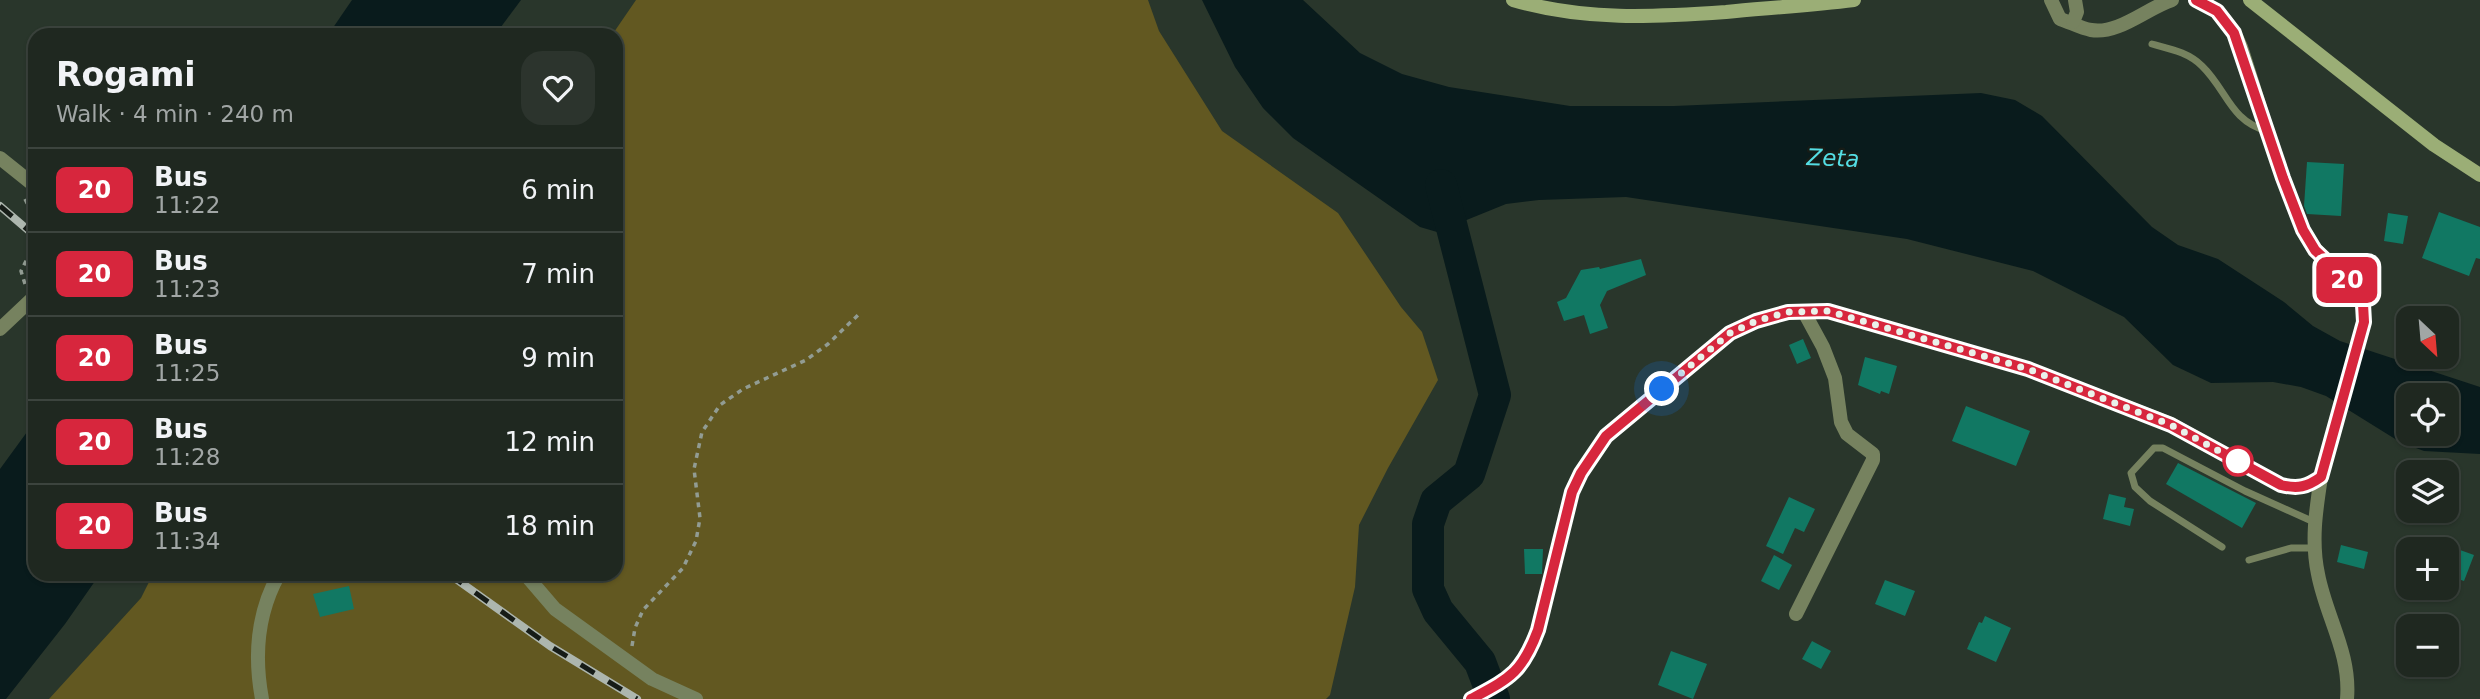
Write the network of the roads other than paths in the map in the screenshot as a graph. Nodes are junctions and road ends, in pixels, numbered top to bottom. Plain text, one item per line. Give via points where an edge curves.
1 (1513, 0) edge
2 (1854, 0) edge
3 (2051, 0) edge
4 (2075, 0) edge
5 (2172, 0) edge
6 (2197, 0) edge
7 (2250, 0) edge
8 (2073, 22) junction
9 (2152, 44) dead end
10 (2267, 131) junction
11 (0, 158) edge
12 (2480, 175) edge
13 (28, 180) edge
14 (28, 303) edge
15 (1804, 312) junction
16 (0, 329) edge
17 (2321, 477) junction
18 (2314, 522) junction
19 (2222, 547) dead end
20 (2315, 548) junction
21 (2249, 559) dead end
22 (276, 581) edge
23 (531, 581) edge
24 (1796, 614) dead end
25 (262, 699) edge
26 (696, 699) edge
27 (1471, 699) edge
28 (2347, 699) edge

1 - 2 main road via 1568,13 1619,17
3 - 8 street via 2060,19
4 - 8 street
5 - 8 street via 2106,30 2089,30
6 - 10 street via 2217,11 2234,33
7 - 12 main road via 2434,145
9 - 10 lane via 2182,52 2201,64 2238,116
10 - 17 street via 2306,237 2355,288 2363,304 2364,322
11 - 13 street
14 - 16 street
15 - 17 street via 1828,311 2028,369 2171,425 2281,485 2295,489
15 - 24 street via 1835,378 1847,434 1873,454 1873,460
15 - 27 street via 1756,321 1730,333 1606,436 1572,492 1534,640 1521,667 1508,680
17 - 18 street
18 - 19 lane via 2164,448 2154,448 2131,472 2134,487
18 - 20 street
20 - 21 lane via 2291,548
20 - 28 street via 2318,576 2347,668
22 - 25 street via 258,639
23 - 26 street via 555,609 629,663

